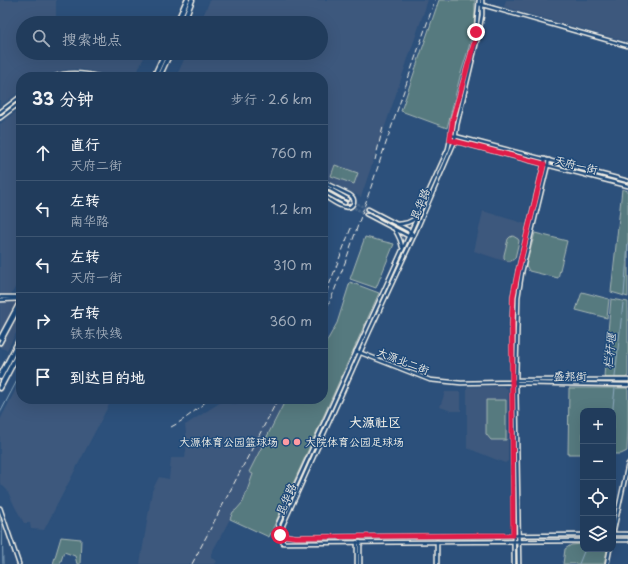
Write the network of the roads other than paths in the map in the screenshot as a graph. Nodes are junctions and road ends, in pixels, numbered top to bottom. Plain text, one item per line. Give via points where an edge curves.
1 (187, 0) edge
2 (192, 0) edge
3 (481, 0) edge
4 (481, 4) junction
5 (180, 16) edge
6 (186, 16) edge
7 (628, 46) edge
8 (162, 60) edge
9 (167, 60) edge
10 (156, 72) edge
11 (161, 72) edge
12 (16, 100) edge
13 (16, 106) edge
14 (0, 112) edge
15 (0, 118) edge
16 (451, 135) junction
17 (456, 136) junction
18 (450, 140) junction
19 (455, 141) junction
20 (545, 159) junction
21 (549, 160) junction
22 (544, 164) junction
23 (547, 166) junction
24 (628, 181) edge
25 (328, 184) edge
26 (628, 186) edge
27 (328, 188) edge
28 (328, 194) edge
29 (328, 198) edge
30 (348, 199) tunnel mouth
31 (345, 203) tunnel mouth
32 (368, 209) tunnel mouth
33 (366, 214) tunnel mouth
34 (416, 217) junction
35 (397, 224) junction
36 (395, 230) junction
37 (410, 231) junction
38 (408, 236) junction
39 (414, 236) junction
40 (402, 249) junction
41 (0, 299) edge
42 (16, 299) edge
43 (16, 308) edge
44 (16, 313) edge
45 (0, 338) edge
46 (0, 343) edge
47 (16, 347) edge
48 (356, 351) junction
49 (360, 353) junction
50 (16, 358) edge
51 (0, 377) edge
52 (516, 380) junction
53 (628, 380) edge
54 (512, 382) junction
55 (516, 384) junction
56 (628, 385) edge
57 (0, 388) edge
58 (628, 464) edge
59 (0, 508) edge
60 (616, 521) edge
61 (580, 534) edge
62 (628, 534) edge
63 (280, 535) junction
64 (513, 535) junction
65 (519, 535) junction
66 (616, 535) edge
67 (580, 540) edge
68 (616, 540) edge
69 (628, 540) edge
70 (514, 541) junction
71 (519, 541) junction
72 (359, 542) junction
73 (437, 542) junction
74 (609, 552) edge
75 (19, 564) edge
76 (357, 564) edge
77 (360, 564) edge
78 (437, 564) edge
79 (514, 564) edge
80 (519, 564) edge
81 (607, 564) edge

1 - 5 highway
2 - 6 highway
3 - 4 main road
4 - 7 main road
4 - 16 main road, 昆华路 via 475,40 453,118
4 - 17 main road, 昆华路 via 480,32
8 - 10 highway
9 - 11 highway
12 - 14 main road
13 - 15 main road
16 - 17 main road, 天府一街
16 - 18 main road, 昆华路
17 - 19 main road, 昆华路
17 - 20 main road, 天府一街
18 - 19 main road, 天府一街
18 - 34 main road, 昆华路
19 - 22 main road, 天府一街
19 - 39 main road, 昆华路
20 - 21 main road, 天府一街
20 - 22 main road
21 - 23 main road
21 - 24 main road, 天府一街
22 - 23 main road, 天府一街
22 - 54 main road via 513,296
23 - 26 main road, 天府一街
23 - 52 main road via 518,297
25 - 29 main road via 350,194 354,201 350,207 344,207
27 - 30 main road
28 - 31 main road
32 - 35 main road
33 - 36 main road
34 - 35 main road via 404,224
34 - 37 main road, 昆华路
35 - 37 main road
36 - 38 main road
36 - 40 main road
37 - 38 main road, 昆华路
37 - 39 main road
38 - 39 main road
38 - 40 main road, 昆华路
39 - 49 main road, 昆华路
40 - 48 main road, 昆华路
41 - 42 main road
43 - 45 main road
44 - 46 main road
47 - 51 highway
48 - 49 main road, 大源北二街
48 - 63 main road, 昆华路 via 278,524
49 - 54 main road, 大源北二街 via 430,380 461,383
49 - 63 main road, 昆华路
50 - 57 highway
52 - 53 main road, 盛邦街
52 - 54 main road, 大源北二街
52 - 55 main road
54 - 55 main road, 盛邦街
54 - 64 main road
55 - 56 main road, 盛邦街
55 - 65 main road
58 - 60 main road
59 - 75 main road
61 - 65 main road
62 - 66 main road
63 - 64 main road
63 - 72 main road via 283,543
64 - 65 main road
64 - 70 main road
65 - 71 main road
67 - 71 main road
68 - 69 main road
70 - 71 main road
70 - 73 main road
70 - 79 main road
71 - 80 main road
72 - 73 main road
72 - 76 main road
72 - 77 main road
73 - 78 main road
74 - 81 main road

